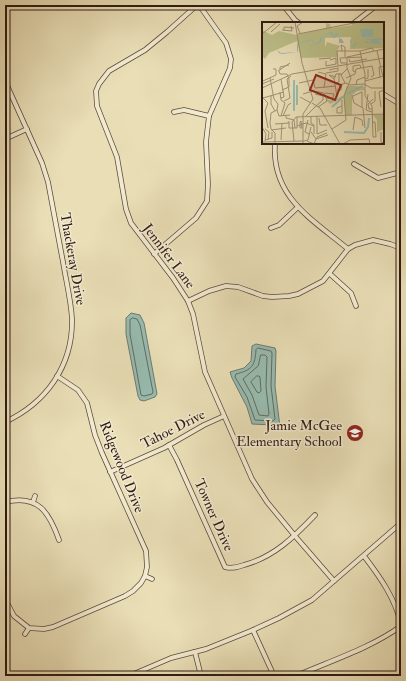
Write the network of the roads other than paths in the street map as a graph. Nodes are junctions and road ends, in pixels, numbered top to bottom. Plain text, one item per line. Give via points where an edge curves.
1 (198, 5) edge
2 (283, 5) edge
3 (377, 5) edge
4 (298, 22) edge
5 (355, 22) edge
6 (5, 81) edge
7 (384, 95) edge
8 (401, 106) edge
9 (174, 112) dead end
10 (209, 116) junction
11 (27, 129) junction
12 (5, 139) edge
13 (275, 144) edge
14 (354, 164) dead end
15 (401, 172) edge
16 (298, 207) junction
17 (271, 228) dead end
18 (401, 248) edge
19 (348, 249) junction
20 (154, 254) junction
21 (330, 274) junction
22 (188, 301) junction
23 (356, 306) dead end
24 (58, 376) junction
25 (224, 416) junction
26 (5, 422) edge
27 (169, 445) junction
28 (110, 472) junction
29 (35, 496) dead end
30 (5, 502) edge
31 (33, 502) junction
32 (315, 515) dead end
33 (401, 523) edge
34 (295, 536) junction
35 (59, 540) dead end
36 (364, 556) junction
37 (145, 576) junction
38 (152, 579) dead end
39 (334, 581) junction
40 (5, 599) edge
41 (401, 625) edge
42 (28, 628) junction
43 (253, 630) junction
44 (25, 634) dead end
45 (195, 652) junction
46 (129, 676) edge
47 (201, 676) edge
48 (274, 676) edge
49 (296, 676) edge

1 - 10 street via 226,43 231,59 230,68
1 - 20 street, Jennifer Lane via 145,50 109,71 96,91 96,106 116,157 128,216
2 - 4 street
3 - 5 street
6 - 11 street, Thackeray Drive
7 - 8 street
9 - 10 street via 184,110
10 - 20 street via 206,142 207,201 196,218
11 - 12 street
11 - 24 street, Thackeray Drive via 48,182 72,318 68,352
13 - 16 street via 277,170 287,194
14 - 15 street via 378,178
16 - 17 street via 279,225
16 - 19 street
18 - 19 street via 373,240
19 - 21 street
20 - 22 street, Jennifer Lane
21 - 22 street via 311,289 290,296 263,296 226,286
21 - 23 street via 351,293
22 - 25 street, Jennifer Lane via 193,314 202,363
24 - 26 street, Thackeray Drive via 47,391 23,413
24 - 28 street, Ridgewood Drive via 78,390 86,403 95,435
25 - 27 street, Tahoe Drive
25 - 34 street, Jennifer Lane via 252,479 266,502
27 - 28 street, Tahoe Drive
27 - 34 street, Towner Drive via 226,567 236,568 260,560
28 - 37 street, Ridgewood Drive via 146,551 148,563
29 - 31 street
30 - 31 street
31 - 35 street via 48,514
32 - 34 street
33 - 36 street
34 - 39 street, Jennifer Lane
36 - 39 street
36 - 41 street via 391,595
37 - 38 street
37 - 42 street via 137,588 125,596 53,627
39 - 43 street via 296,610
40 - 42 street via 14,616
41 - 49 street via 372,643
42 - 44 street
43 - 45 street
43 - 48 street
45 - 46 street via 171,658
45 - 47 street

